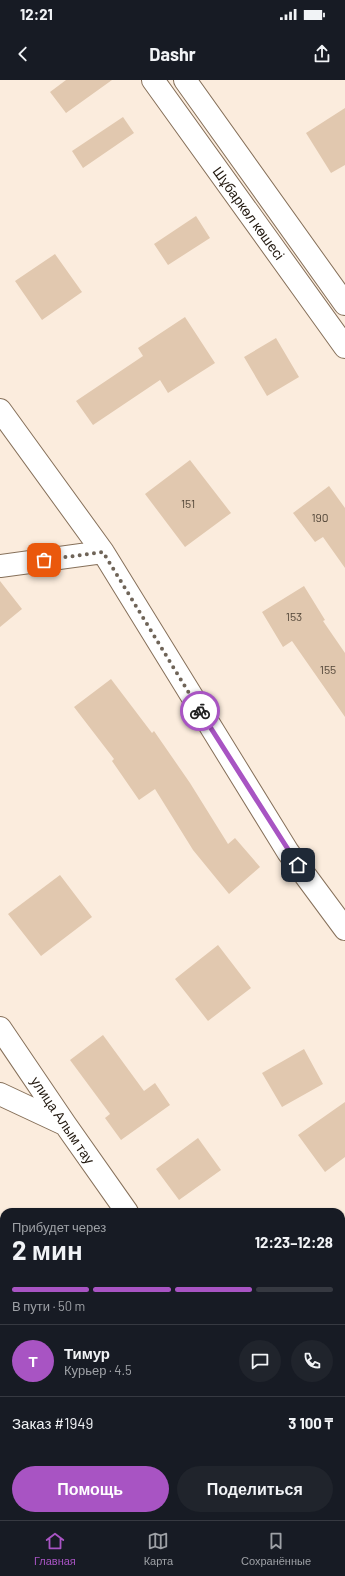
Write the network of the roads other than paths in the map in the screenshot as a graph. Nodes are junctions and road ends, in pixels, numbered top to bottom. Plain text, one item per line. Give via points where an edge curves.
1 (153, 80) edge
2 (185, 80) edge
3 (345, 304) edge
4 (345, 347) edge
5 (0, 410) edge
6 (103, 552) junction
7 (0, 566) edge
8 (345, 929) edge
9 (0, 1028) edge
10 (0, 1094) edge
11 (65, 1124) junction
12 (123, 1208) edge

1 - 4 street, Шұбаркөл көшесі
2 - 3 street, Шұбаркөл көшесі
5 - 6 street
6 - 7 street
6 - 8 street via 288,852
9 - 11 street, улица Алым тау
10 - 11 street
11 - 12 street, улица Алым тау

